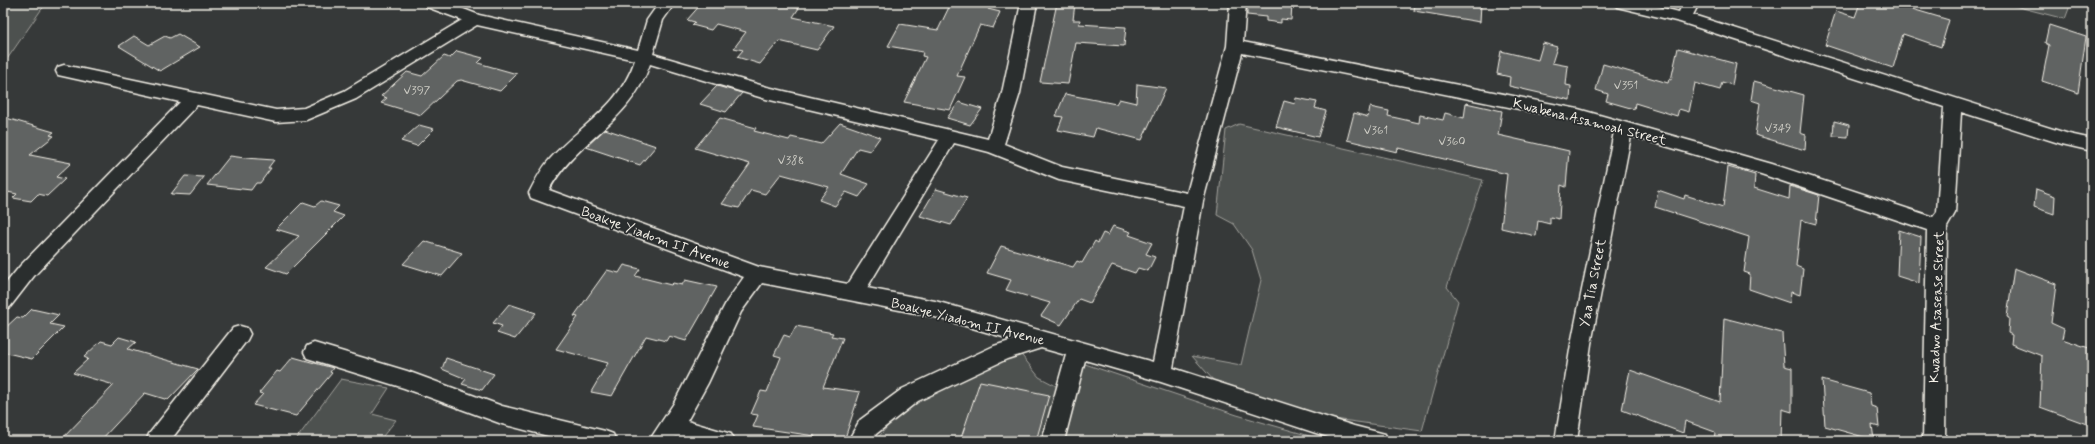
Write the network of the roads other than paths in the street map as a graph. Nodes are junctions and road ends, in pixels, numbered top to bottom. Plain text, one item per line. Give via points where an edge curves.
1 (433, 3) edge
2 (667, 3) edge
3 (1029, 3) edge
4 (1238, 3) edge
5 (1623, 3) edge
6 (1688, 11) edge
7 (475, 19) junction
8 (1235, 46) junction
9 (645, 57) junction
10 (64, 71) dead end
11 (194, 98) junction
12 (1953, 103) junction
13 (1624, 127) junction
14 (950, 136) junction
15 (2092, 145) edge
16 (994, 147) junction
17 (1194, 201) junction
18 (1937, 226) junction
19 (757, 274) junction
20 (853, 293) junction
21 (3, 301) edge
22 (240, 334) dead end
23 (1042, 339) junction
24 (1078, 349) junction
25 (314, 352) dead end
26 (1161, 373) junction
27 (666, 434) edge
28 (157, 441) edge
29 (605, 441) edge
30 (723, 441) edge
31 (859, 441) edge
32 (1053, 441) edge
33 (1377, 441) edge
34 (1566, 441) edge
35 (1934, 441) edge

1 - 7 street
2 - 9 street via 654,22
3 - 16 street via 1011,92
4 - 8 street
5 - 6 street
6 - 12 street
7 - 9 street
7 - 11 street via 350,95 306,114 276,116
8 - 13 street, Kwabena Asamoah Street via 1440,86
8 - 17 street
9 - 14 street via 766,93
9 - 19 street, Boakye Yiadom II Avenue via 638,79 624,100 565,153 543,182 538,193
10 - 11 street
11 - 21 street via 26,270
12 - 15 street via 2068,140
12 - 18 street, Kwadwo Asasease Street via 1946,213
13 - 18 street, Kwabena Asamoah Street via 1766,169
13 - 34 street, Yaa Tia Street via 1580,344
14 - 16 street
14 - 20 street
16 - 17 street via 1059,173
17 - 26 street
18 - 35 street, Kwadwo Asasease Street
19 - 20 street, Boakye Yiadom II Avenue
19 - 27 street via 735,306 710,359
20 - 23 street, Boakye Yiadom II Avenue via 935,309
22 - 28 street
23 - 24 street, Boakye Yiadom II Avenue
23 - 31 street via 1000,352 910,395 868,427
24 - 26 street, Boakye Yiadom II Avenue
24 - 32 street
25 - 29 street via 407,380 502,415
26 - 33 street, Boakye Yiadom II Avenue via 1354,436
27 - 30 street

